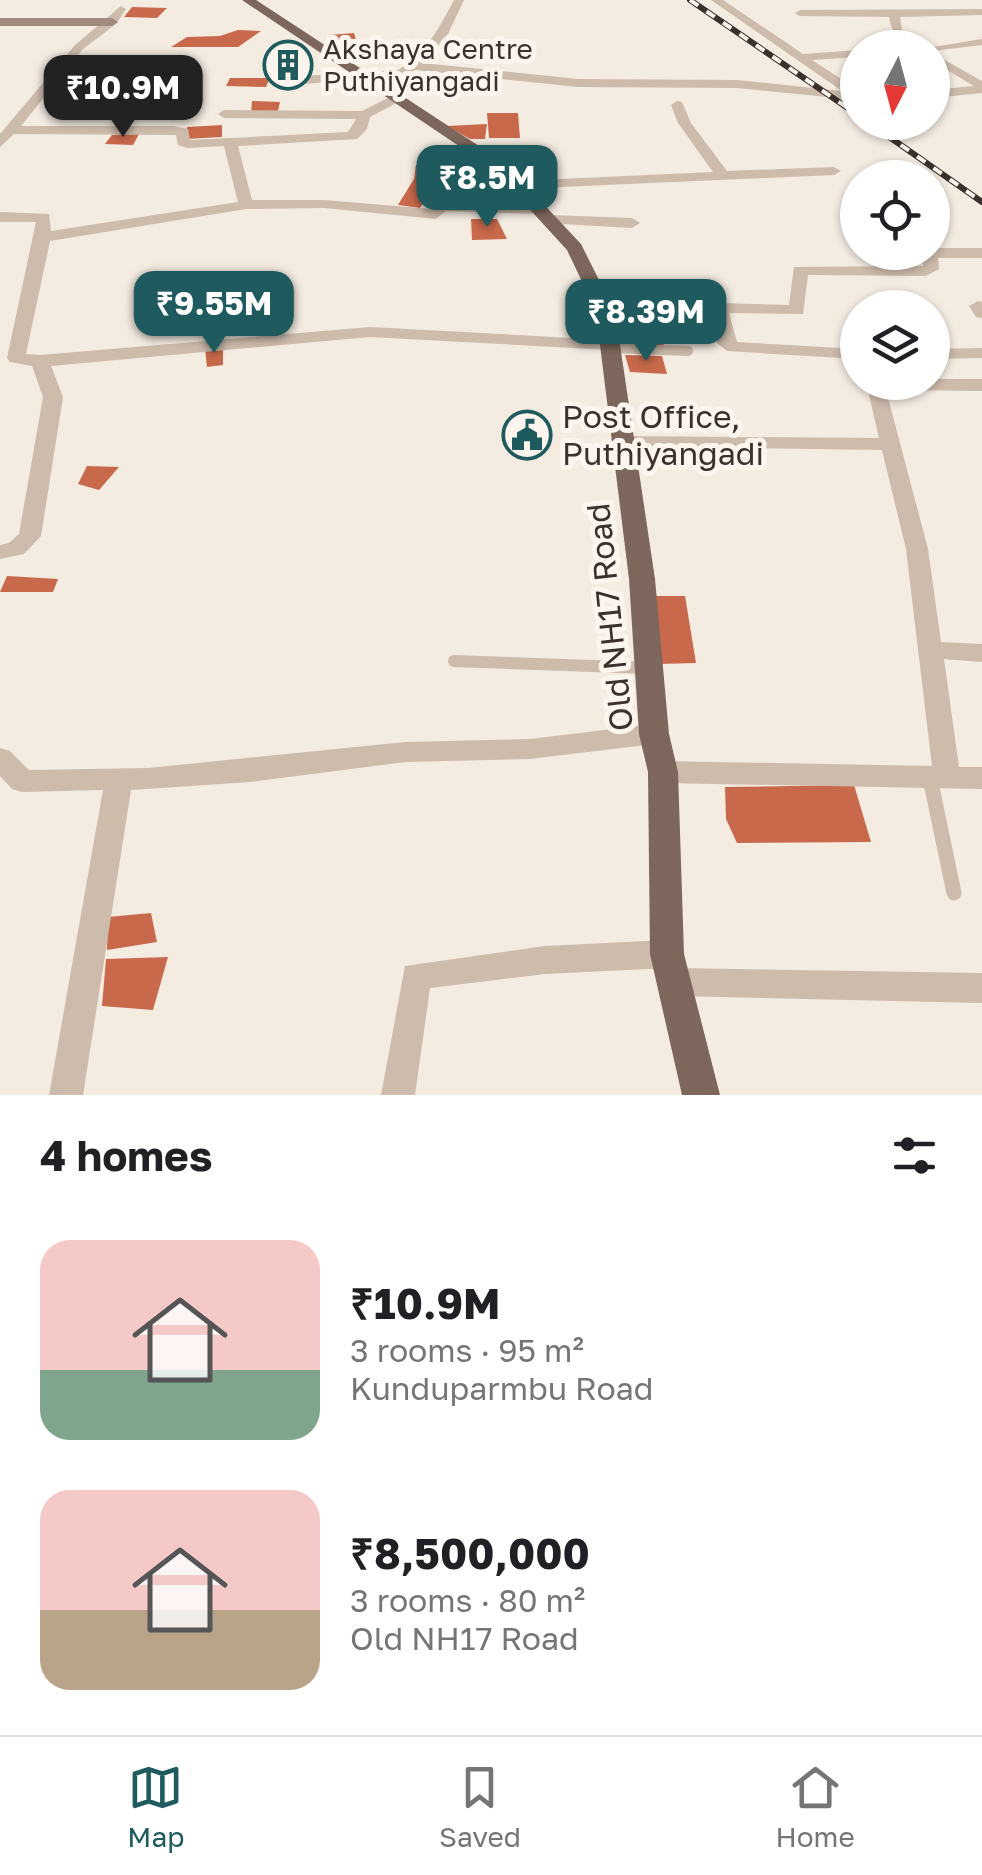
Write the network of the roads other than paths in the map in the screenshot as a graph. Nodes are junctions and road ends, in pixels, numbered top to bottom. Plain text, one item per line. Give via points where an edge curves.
1 (248, 0) edge
2 (459, 0) edge
3 (716, 0) edge
4 (121, 9) dead end
5 (982, 12) edge
6 (759, 13) dead end
7 (800, 13) dead end
8 (894, 14) junction
9 (0, 22) edge
10 (112, 22) junction
11 (897, 30) edge
12 (771, 36) junction
13 (982, 42) edge
14 (950, 46) edge
15 (840, 54) edge
16 (804, 57) junction
17 (413, 66) junction
18 (950, 68) edge
19 (358, 74) junction
20 (303, 80) dead end
21 (840, 83) edge
22 (982, 88) edge
23 (950, 92) edge
24 (840, 94) edge
25 (396, 98) junction
26 (677, 104) dead end
27 (224, 114) dead end
28 (364, 115) junction
29 (11, 130) junction
30 (0, 143) edge
31 (230, 144) junction
32 (834, 171) dead end
33 (722, 175) junction
34 (516, 185) junction
35 (246, 205) junction
36 (546, 215) junction
37 (0, 217) edge
38 (632, 223) dead end
39 (42, 237) junction
40 (982, 253) edge
41 (596, 292) junction
42 (719, 308) junction
43 (610, 347) junction
44 (688, 351) dead end
45 (840, 353) edge
46 (982, 353) edge
47 (950, 354) edge
48 (40, 361) junction
49 (950, 384) edge
50 (982, 384) edge
51 (880, 400) edge
52 (621, 440) junction
53 (892, 444) junction
54 (0, 552) edge
55 (930, 650) junction
56 (982, 653) edge
57 (454, 660) dead end
58 (649, 668) junction
59 (654, 734) junction
60 (0, 758) edge
61 (663, 772) junction
62 (938, 778) junction
63 (982, 778) edge
64 (120, 779) junction
65 (954, 893) dead end
66 (671, 968) junction
67 (982, 988) edge
68 (66, 1095) edge
69 (398, 1095) edge
70 (701, 1095) edge

1 - 19 main road, Old NH17 Road
2 - 17 street via 442,34
3 - 12 street
4 - 10 street
5 - 8 street
6 - 12 street
7 - 8 street
8 - 11 street
9 - 10 main road
10 - 29 street via 79,47
12 - 16 street
13 - 14 street
15 - 16 street
16 - 21 street
17 - 19 street via 401,73
17 - 24 street via 578,83 736,84
18 - 22 street
19 - 20 street
19 - 25 main road, Old NH17 Road
22 - 23 street
25 - 28 street
25 - 34 main road, Old NH17 Road via 499,166
26 - 33 street
27 - 28 street
28 - 31 street via 352,136
29 - 30 street
29 - 31 street via 181,130 187,144
31 - 35 street
32 - 33 street
33 - 34 street
34 - 36 main road, Old NH17 Road
35 - 36 street via 436,214 442,206
35 - 39 street
36 - 38 street
36 - 41 main road, Old NH17 Road via 574,248
37 - 39 street via 44,217
39 - 48 street via 16,358
40 - 42 street via 930,253 926,270 806,269 797,274 797,310
41 - 42 street
41 - 43 main road, Old NH17 Road
42 - 45 street via 733,348
43 - 44 lane
43 - 48 street via 370,332
43 - 52 main road, Old NH17 Road
46 - 47 street
48 - 54 street via 53,396 30,536
49 - 50 street
51 - 53 street
52 - 53 street
52 - 58 main road, Old NH17 Road
53 - 55 street via 917,549
55 - 56 street
55 - 62 street
57 - 58 lane
58 - 59 main road, Old NH17 Road
59 - 61 main road, Old NH17 Road
59 - 64 street
60 - 64 street via 22,781
61 - 62 street
61 - 66 main road, Old NH17 Road
62 - 63 street
62 - 65 lane
64 - 68 street
66 - 67 street
66 - 69 street via 545,960 416,976
66 - 70 main road, Old NH17 Road

